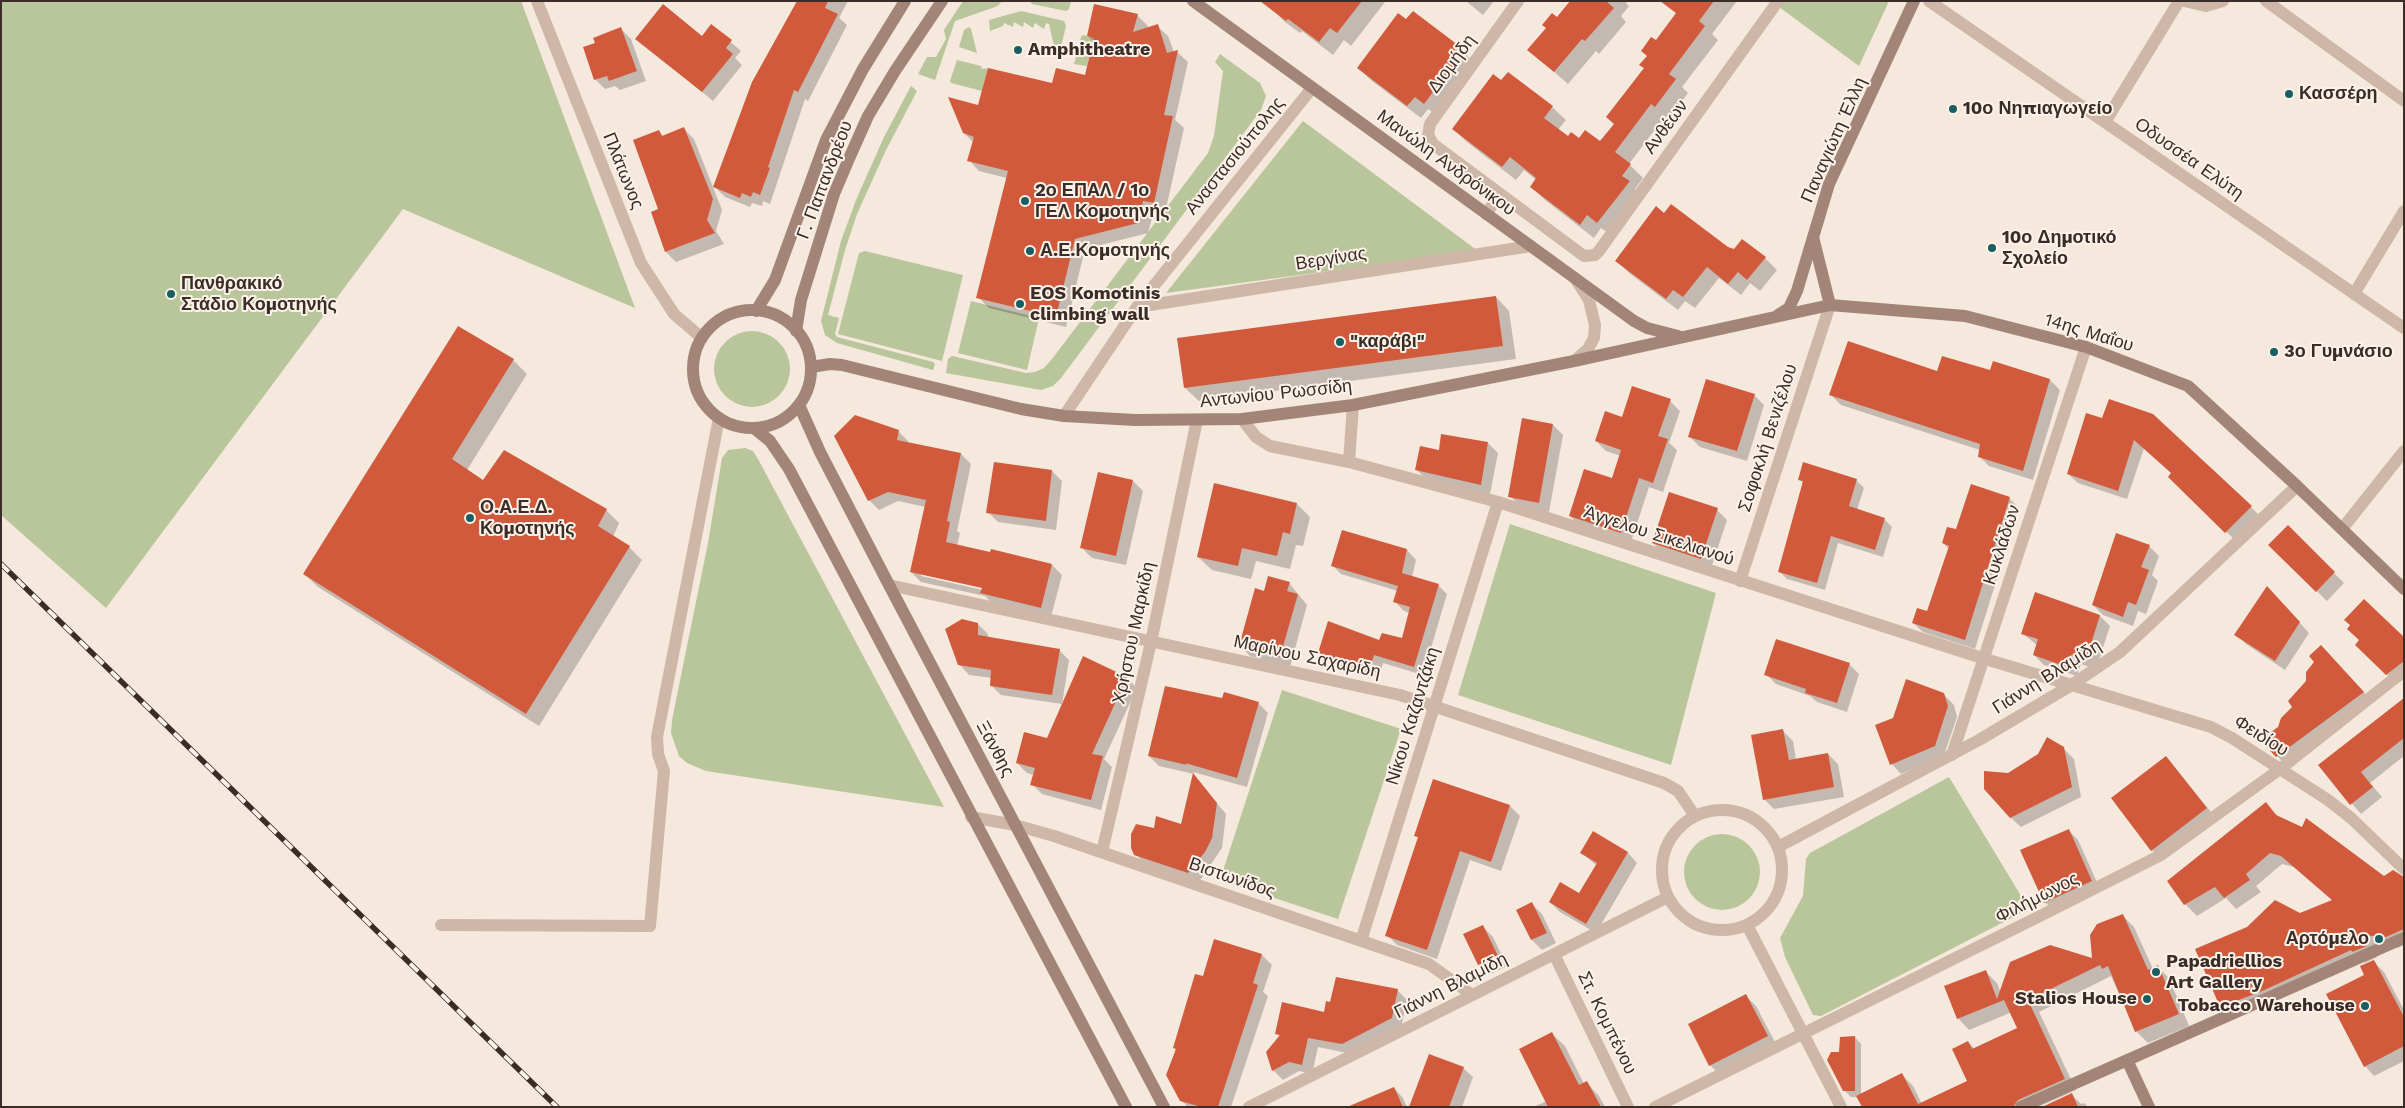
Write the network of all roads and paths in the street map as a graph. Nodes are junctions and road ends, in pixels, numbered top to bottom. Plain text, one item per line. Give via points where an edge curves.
1 (537, 1) edge
2 (904, 1) edge
3 (942, 1) edge
4 (1193, 1) edge
5 (1518, 1) edge
6 (1778, 1) edge
7 (1914, 1) edge
8 (1929, 1) edge
9 (2179, 1) edge
10 (2184, 1) edge
11 (2223, 1) edge
12 (2266, 1) edge
13 (1312, 88) junction
14 (2404, 101) edge
15 (2105, 122) junction
16 (1500, 194) junction
17 (2404, 211) edge
18 (1486, 214) junction
19 (1813, 236) junction
20 (1530, 246) junction
21 (1575, 278) junction
22 (2354, 294) junction
23 (1830, 305) junction
24 (1137, 307) junction
25 (756, 311) junction
26 (1776, 317) junction
27 (2404, 328) edge
28 (796, 331) junction
29 (1685, 337) junction
30 (702, 338) junction
31 (2086, 347) junction
32 (1574, 361) junction
33 (811, 367) junction
34 (799, 404) junction
35 (1353, 405) junction
36 (1064, 416) junction
37 (719, 418) junction
38 (1242, 419) junction
39 (1198, 420) junction
40 (754, 428) junction
41 (2404, 451) edge
42 (1349, 462) junction
43 (2297, 486) junction
44 (1498, 502) junction
45 (2342, 529) junction
46 (1740, 581) junction
47 (889, 586) junction
48 (2404, 588) edge
49 (1151, 642) junction
50 (1982, 658) junction
51 (2404, 671) edge
52 (2070, 686) junction
53 (1435, 706) junction
54 (1952, 755) junction
55 (2280, 769) junction
56 (1695, 816) junction
57 (971, 817) junction
58 (1015, 825) junction
59 (1778, 847) junction
60 (1102, 852) junction
61 (2404, 869) edge
62 (1668, 897) junction
63 (441, 925) dead end
64 (1747, 925) junction
65 (2404, 938) edge
66 (1361, 941) junction
67 (1554, 954) junction
68 (1472, 995) junction
69 (1803, 1034) junction
70 (2128, 1060) junction
71 (1126, 1107) edge
72 (1164, 1107) edge
73 (1249, 1107) edge
74 (1628, 1107) edge
75 (1655, 1107) edge
76 (1841, 1107) edge
77 (2021, 1107) edge
78 (2149, 1107) edge

1 - 30 street, Πλάτωνος via 642,263 674,314
2 - 25 main road, Γ. Παπανδρέου via 826,140 775,280
3 - 28 main road, Γ. Παπανδρέου via 868,116 848,161 834,194 801,300
4 - 13 main road, Μανώλη Ανδρόνικου
5 - 16 street, Διομήδη via 1430,124 1428,134 1439,148
6 - 16 street, Ανθέων via 1595,255 1584,256 1574,250
7 - 19 main road, Παναγιώτη Έλλη via 1829,184
8 - 15 street, Οδυσσέα Ελύτη
9 - 15 street
10 - 11 street via 2206,6
12 - 14 street
13 - 18 main road, Μανώλη Ανδρόνικου
13 - 24 street, Αναστασιούπολης
15 - 22 street, Οδυσσέα Ελύτη
16 - 18 street
17 - 22 street
18 - 20 main road, Μανώλη Ανδρόνικου
19 - 23 main road
19 - 26 main road, Παναγιώτη Έλλη via 1793,301
20 - 21 main road, Μανώλη Ανδρόνικου
20 - 24 street, Βεργίνας
21 - 29 main road, Μανώλη Ανδρόνικου via 1647,328
21 - 32 street via 1588,300 1595,325 1594,338 1588,349
22 - 27 street, Οδυσσέα Ελύτη
23 - 26 main road, 14ης Μαΐου
23 - 31 main road, 14ης Μαΐου via 1964,316
23 - 46 street, Σοφοκλή Βενιζέλου
24 - 36 street, Αναστασιούπολης
25 - 28 main road via 778,317
25 - 30 main road via 725,317
26 - 29 main road, 14ης Μαΐου
28 - 33 main road via 807,348
29 - 32 main road, Αντωνίου Ρωσσίδη
30 - 37 main road via 694,360 694,380 700,397
31 - 43 main road, 14ης Μαΐου via 2188,386
31 - 50 street, Κυκλάδων
32 - 35 main road, Αντωνίου Ρωσσίδη
33 - 34 main road via 808,387
33 - 36 main road, Αντωνίου Ρωσσίδη via 842,365 1021,409
34 - 40 main road via 776,423
34 - 47 main road, Ξάνθης
35 - 38 main road, Αντωνίου Ρωσσίδη
35 - 42 street
36 - 39 main road, Αντωνίου Ρωσσίδη
37 - 40 main road via 737,426
37 - 63 street via 657,737 658,754 664,770 650,926
38 - 39 main road, Αντωνίου Ρωσσίδη
38 - 42 street, Άγγελου Σικελιανού via 1256,437 1270,446
39 - 49 street, Χρήστου Μαρκίδη
40 - 57 main road via 770,441 789,468
41 - 45 street
42 - 44 street, Άγγελου Σικελιανού
43 - 45 main road, 14ης Μαΐου
43 - 52 street, Γιάννη Βλαμίδη via 2131,644
44 - 46 street, Άγγελου Σικελιανού
44 - 53 street, Νίκου Καζαντζάκη
45 - 48 main road, 14ης Μαΐου
46 - 50 street, Άγγελου Σικελιανού
47 - 49 street, Μαρίνου Σαχαρίδη
47 - 58 main road, Ξάνθης
49 - 53 street, Μαρίνου Σαχαρίδη via 1394,694
49 - 60 street, Χρήστου Μαρκίδη
50 - 52 street, Άγγελου Σικελιανού
50 - 54 street, Κυκλάδων
51 - 55 street, Φιλήμωνος
52 - 54 street, Γιάννη Βλαμίδη
52 - 55 street, Φειδίου via 2221,732
53 - 56 street, Μαρίνου Σαχαρίδη via 1669,785 1678,791
53 - 66 street, Νίκου Καζαντζάκη
54 - 59 street, Γιάννη Βλαμίδη
55 - 61 street, Φειδίου via 2351,818
55 - 69 street, Φιλήμωνος via 2160,854
56 - 59 street via 1720,810 1746,815 1764,826
56 - 62 street via 1671,837 1664,851 1662,874
57 - 58 street, Βιστωνίδος
57 - 71 main road
58 - 60 street, Βιστωνίδος
58 - 72 main road, Ξάνθης
59 - 64 street via 1783,870 1776,897 1759,918
60 - 66 street, Βιστωνίδος
62 - 64 street via 1682,915 1702,927 1725,930
62 - 67 street, Γιάννη Βλαμίδη
64 - 69 street
65 - 70 main road
66 - 68 street, Βιστωνίδος via 1437,968
67 - 68 street, Γιάννη Βλαμίδη
67 - 74 street, Στ. Κομπένου
68 - 73 street, Γιάννη Βλαμίδη
69 - 75 street, Φιλήμωνος
69 - 76 street
70 - 77 main road
70 - 78 main road

